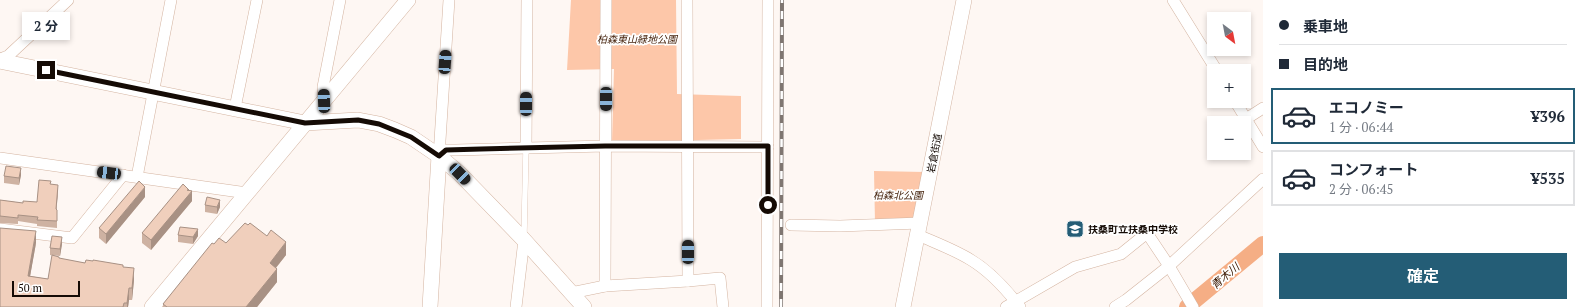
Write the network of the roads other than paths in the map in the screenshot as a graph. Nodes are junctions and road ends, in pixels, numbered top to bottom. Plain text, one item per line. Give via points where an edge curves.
1 (68, 0) edge
2 (171, 0) edge
3 (257, 0) edge
4 (340, 0) edge
5 (408, 0) edge
6 (449, 0) edge
7 (527, 0) edge
8 (606, 0) edge
9 (687, 0) edge
10 (768, 0) edge
11 (964, 0) edge
12 (1173, 0) edge
13 (0, 60) edge
14 (1213, 64) edge
15 (154, 91) junction
16 (324, 101) junction
17 (235, 108) junction
18 (1263, 108) edge
19 (1251, 116) edge
20 (305, 123) junction
21 (1251, 127) edge
22 (605, 146) junction
23 (768, 146) junction
24 (688, 147) junction
25 (1263, 147) edge
26 (526, 148) junction
27 (439, 156) junction
28 (0, 158) edge
29 (123, 175) junction
30 (137, 177) junction
31 (1263, 179) edge
32 (247, 192) junction
33 (791, 225) dead end
34 (0, 228) edge
35 (919, 229) junction
36 (524, 240) junction
37 (1169, 266) junction
38 (688, 281) junction
39 (605, 286) junction
40 (571, 293) junction
41 (1014, 305) edge
42 (152, 307) edge
43 (430, 307) edge
44 (516, 307) edge
45 (584, 307) edge
46 (723, 307) edge
47 (767, 307) edge
48 (903, 307) edge
49 (1115, 307) edge
50 (1193, 307) edge

1 - 13 street via 8,56
2 - 15 street
3 - 17 street
4 - 16 street via 323,87
5 - 16 street
6 - 27 street
7 - 26 street
8 - 22 street
9 - 24 street
10 - 23 street
11 - 35 street, 岩倉街道
12 - 14 street
13 - 15 street
15 - 17 street
15 - 30 street
16 - 20 street
17 - 20 street
18 - 19 street
20 - 27 street via 358,120 379,124 411,137
20 - 32 street
21 - 25 street
22 - 24 street
22 - 26 street
22 - 39 street
23 - 24 street
23 - 47 street
24 - 38 street
26 - 27 street via 446,150
26 - 36 lane
27 - 36 street
27 - 43 street
28 - 29 street
29 - 30 street
29 - 34 street via 72,238
30 - 32 street
31 - 37 street
32 - 42 street
33 - 35 street
35 - 41 street via 979,265 998,280
35 - 48 street, 岩倉街道
36 - 40 street
36 - 44 street
37 - 41 street via 1147,233 1120,254 1075,267
37 - 49 street
37 - 50 street
38 - 39 street
38 - 46 street via 720,278
39 - 40 street
40 - 45 street

